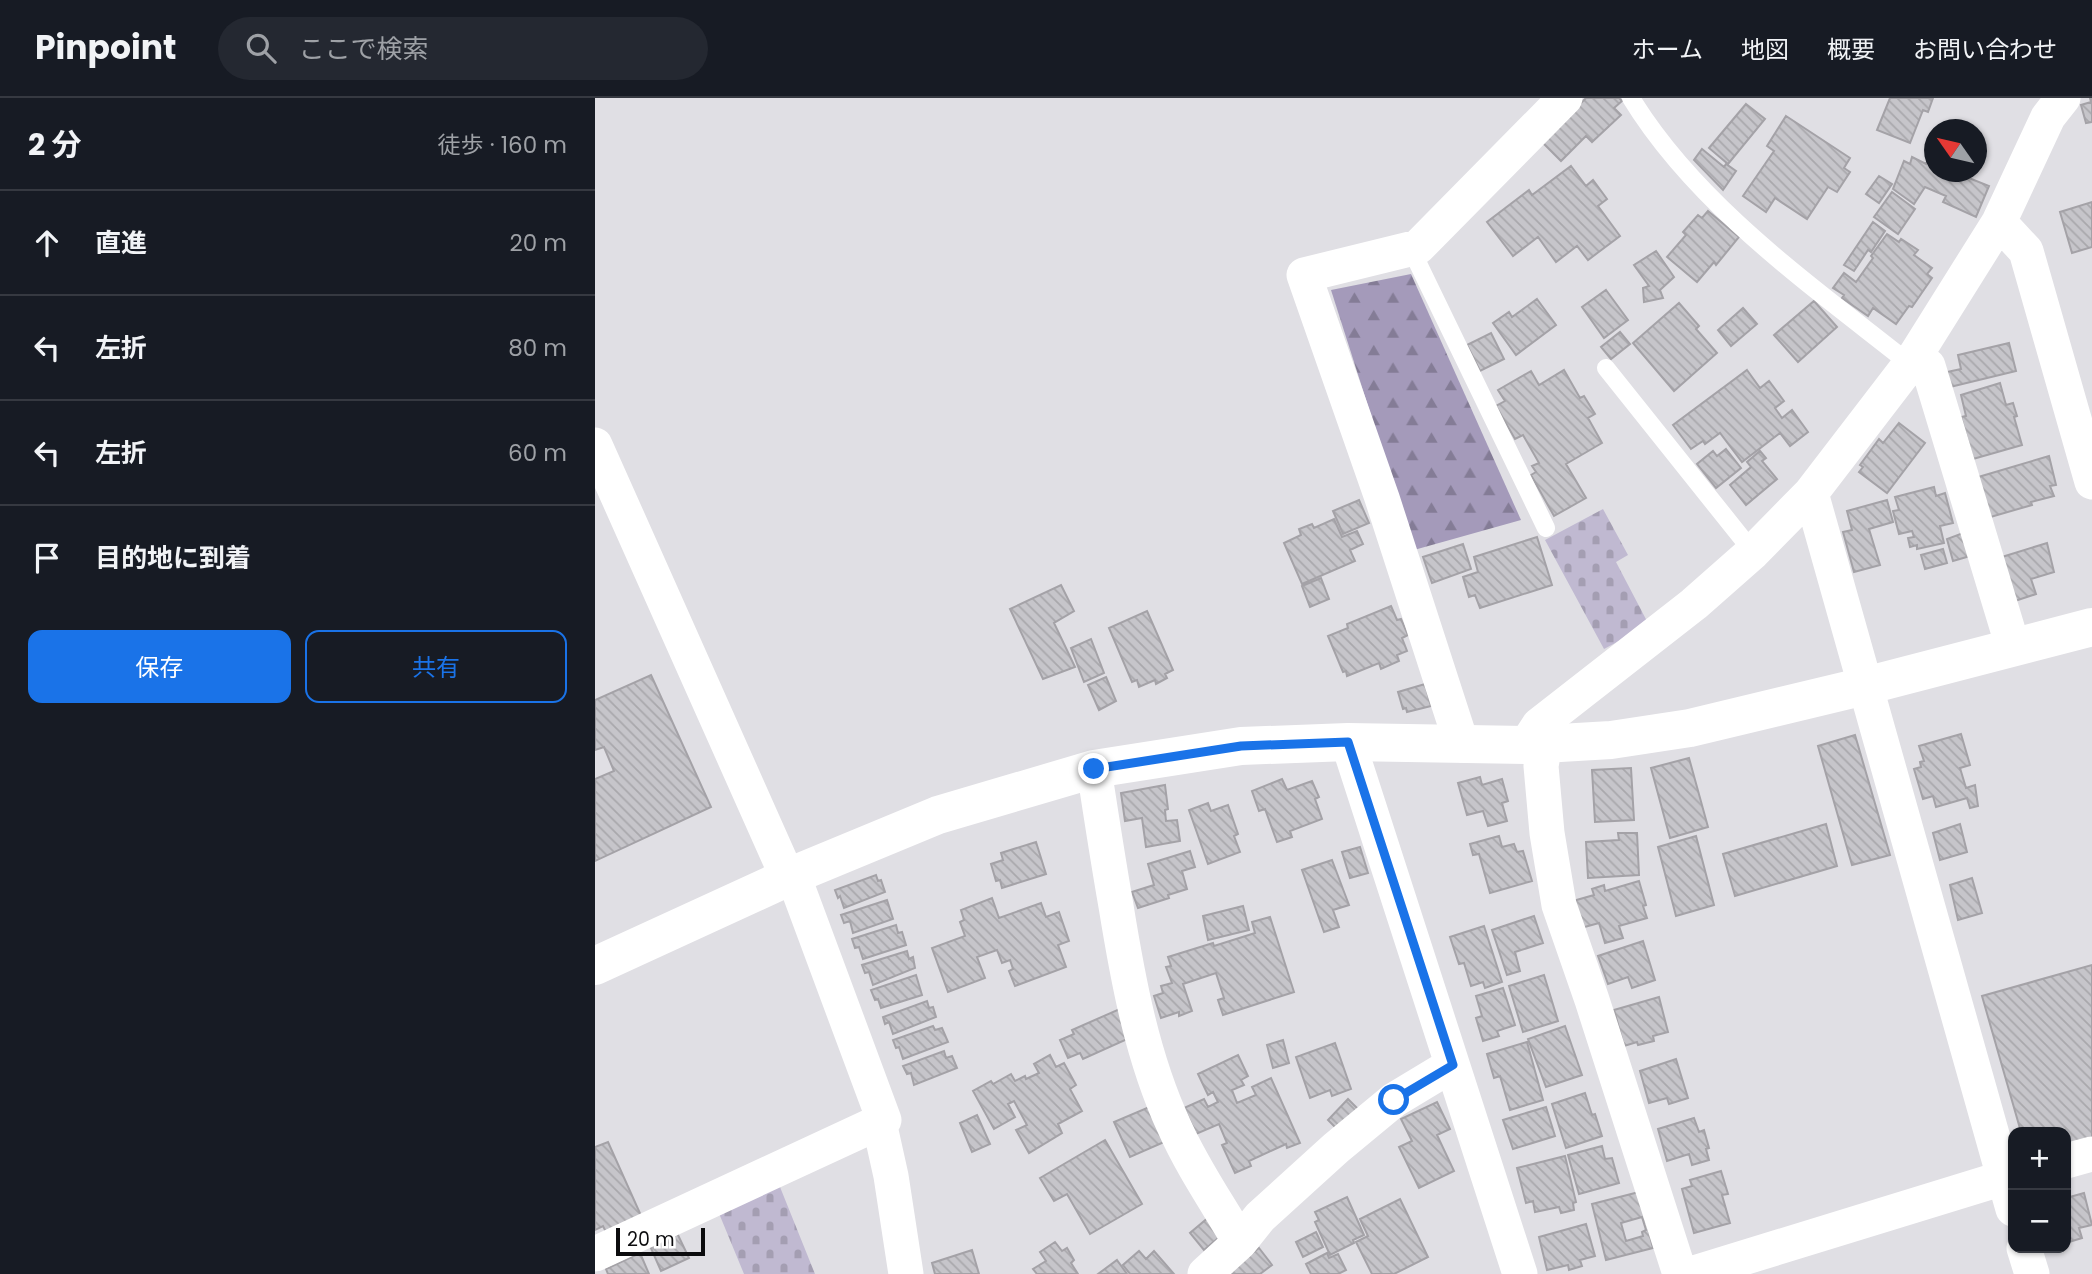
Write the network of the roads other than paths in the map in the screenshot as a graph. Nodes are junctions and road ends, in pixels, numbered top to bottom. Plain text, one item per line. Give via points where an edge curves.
1 (1565, 98) edge
2 (1631, 98) edge
3 (2063, 98) edge
4 (1999, 222) junction
5 (1411, 249) junction
6 (1912, 361) junction
7 (1606, 368) dead end
8 (595, 445) edge
9 (2092, 482) edge
10 (1811, 493) junction
11 (1546, 528) dead end
12 (1753, 552) junction
13 (2092, 627) edge
14 (2013, 648) junction
15 (1864, 686) junction
16 (1348, 742) junction
17 (1461, 745) junction
18 (1535, 745) junction
19 (1094, 769) junction
20 (791, 876) junction
21 (595, 966) edge
22 (1453, 1065) junction
23 (879, 1122) junction
24 (2092, 1154) edge
25 (2071, 1160) edge
26 (2008, 1180) edge
27 (2008, 1188) edge
28 (1240, 1242) junction
29 (2026, 1253) edge
30 (595, 1254) edge
31 (906, 1274) edge
32 (1205, 1274) edge
33 (1520, 1274) edge
34 (1680, 1274) edge
35 (1691, 1274) edge
36 (2032, 1274) edge

1 - 5 street
2 - 6 lane via 1670,154 1748,234
3 - 4 street via 2048,117
4 - 6 street
4 - 9 street via 2026,251
5 - 11 lane
5 - 17 street via 1304,275
6 - 10 street
6 - 14 street via 1928,366
7 - 12 lane
8 - 20 street
10 - 12 street
10 - 15 street
12 - 18 street via 1539,725
13 - 14 street
14 - 15 street
15 - 18 street via 1691,728
15 - 26 street
16 - 17 street
16 - 19 street via 1241,746
16 - 22 street
17 - 18 street
18 - 34 street via 1559,905
19 - 20 street via 938,815
19 - 28 street via 1122,942 1154,1072 1174,1126
20 - 21 street
20 - 23 street via 884,1120
22 - 28 street via 1394,1100 1336,1148 1260,1217
22 - 33 street
23 - 30 street
23 - 31 street
24 - 25 street
27 - 35 street
28 - 32 street
29 - 36 street

